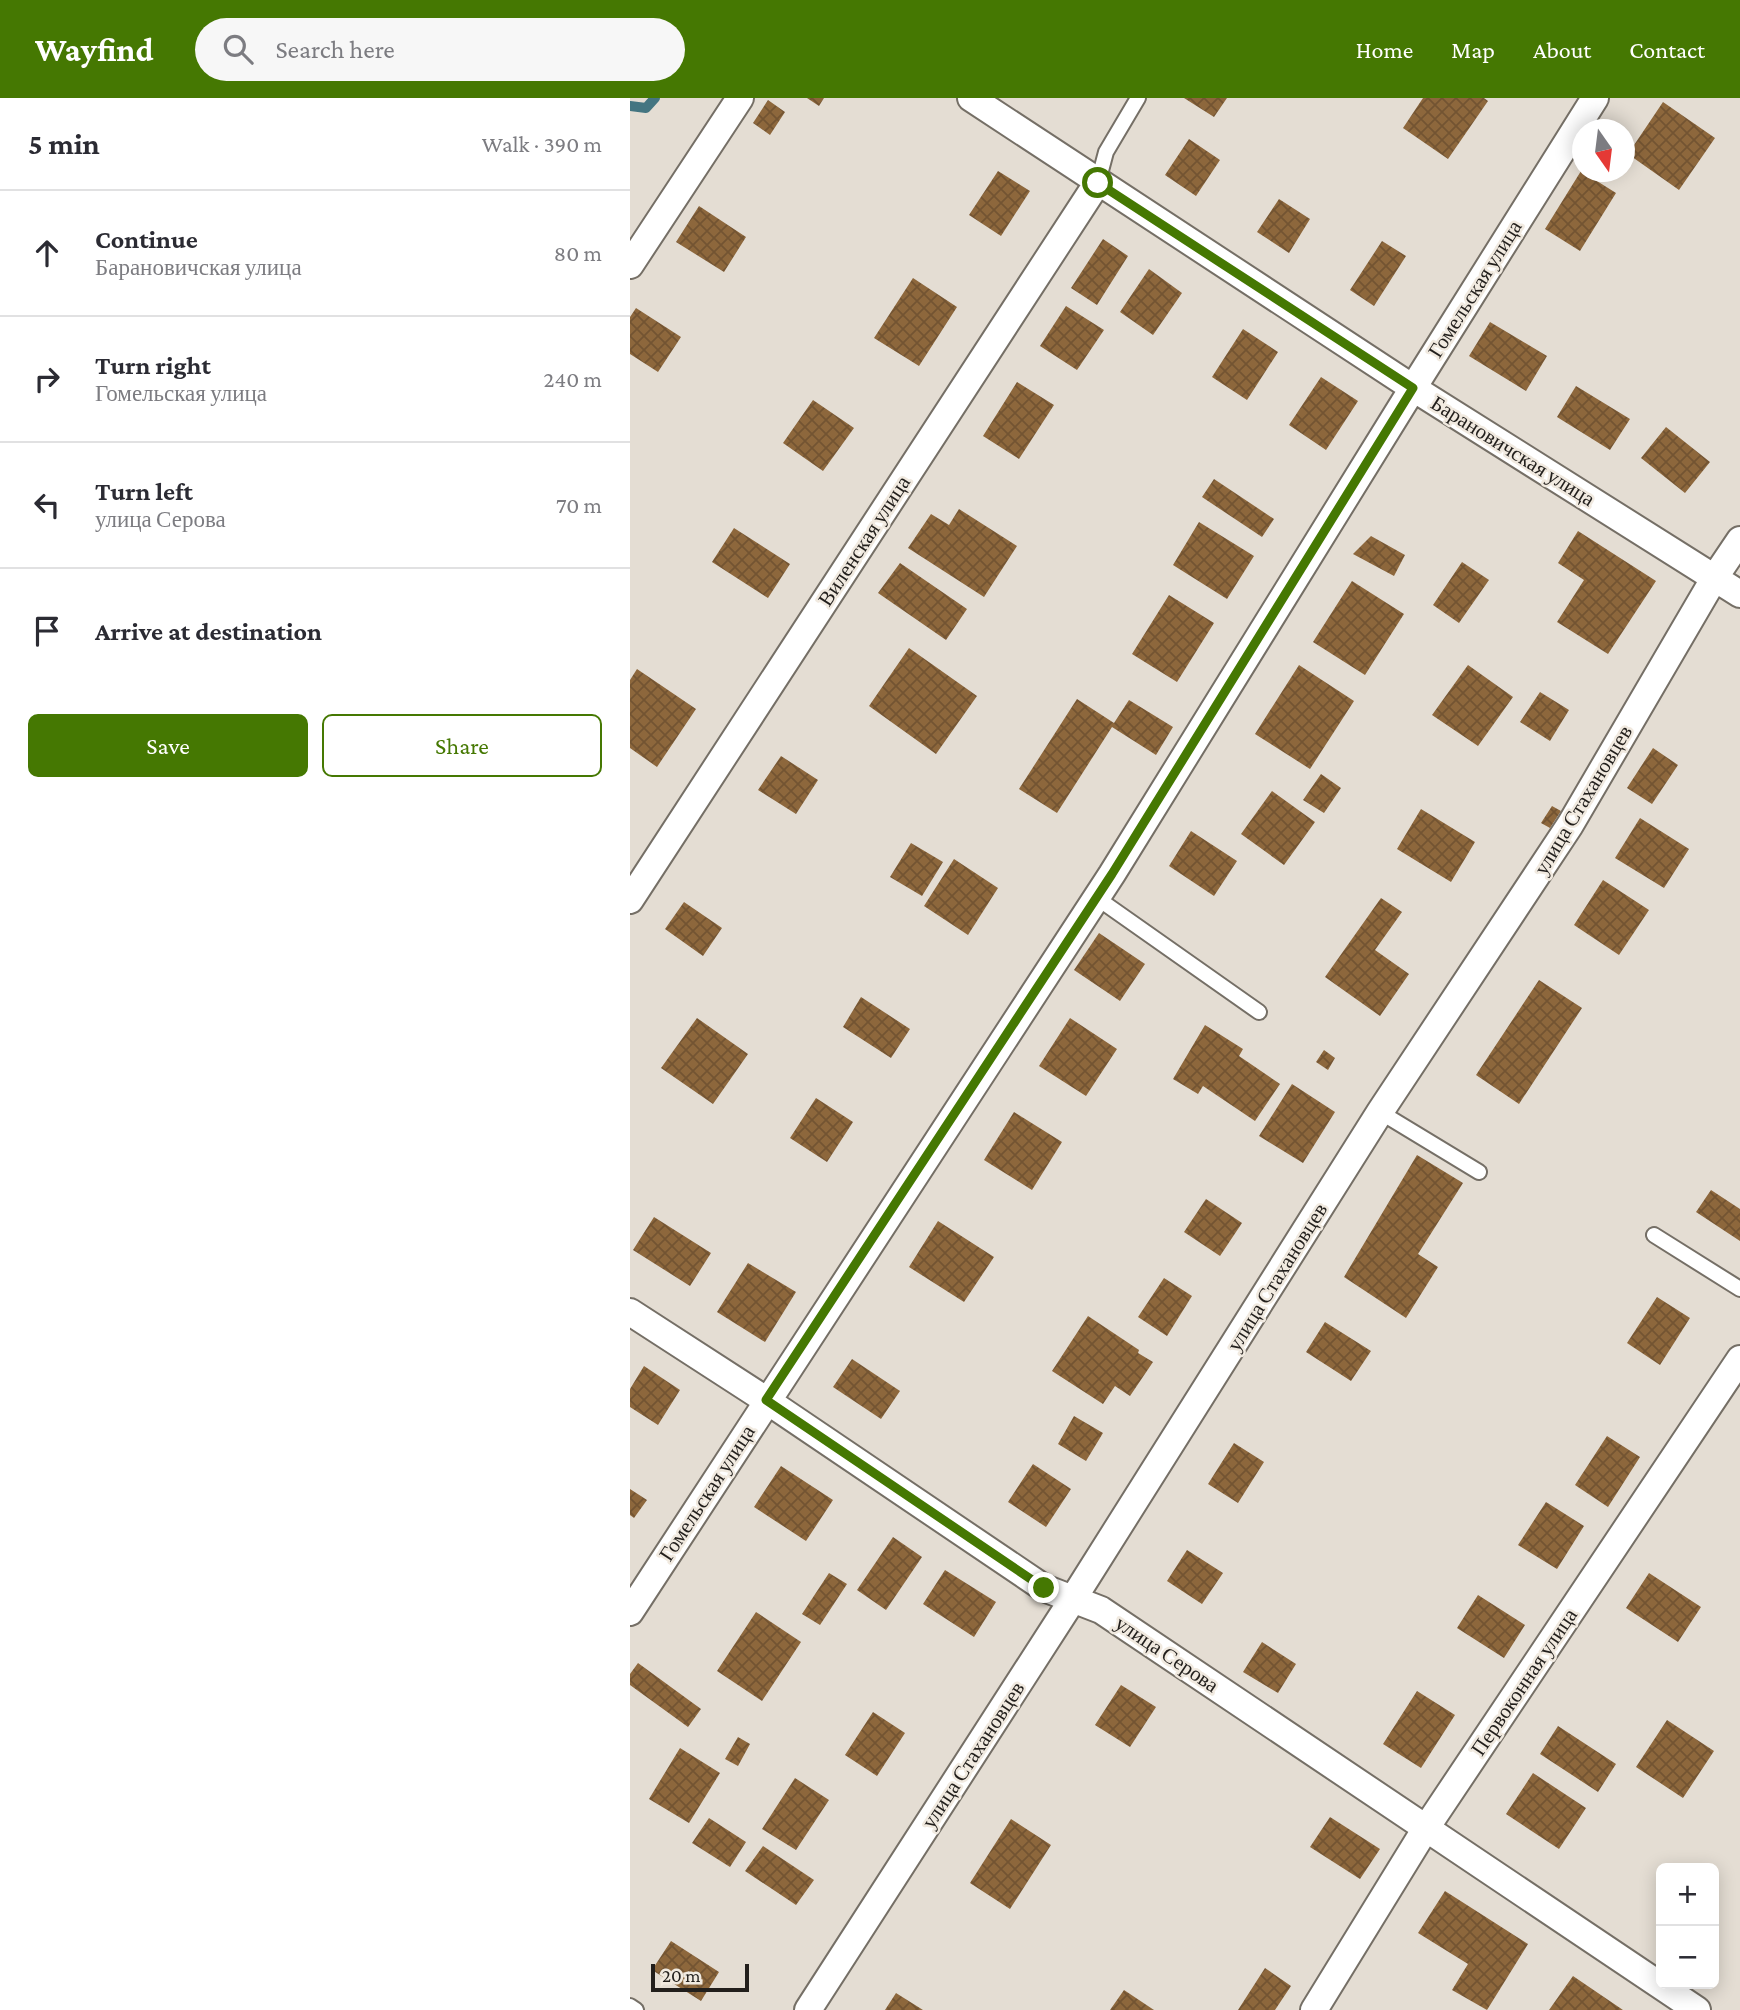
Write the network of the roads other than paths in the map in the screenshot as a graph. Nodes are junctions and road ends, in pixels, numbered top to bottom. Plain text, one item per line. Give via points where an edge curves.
1 (740, 98) edge
2 (971, 98) edge
3 (1138, 98) edge
4 (1595, 98) edge
5 (1098, 183) junction
6 (630, 264) edge
7 (1413, 388) junction
8 (1740, 540) edge
9 (1715, 577) junction
10 (1740, 594) edge
11 (1097, 898) junction
12 (630, 900) edge
13 (1258, 1012) dead end
14 (1380, 1112) junction
15 (1479, 1172) dead end
16 (1654, 1235) dead end
17 (1740, 1289) edge
18 (630, 1312) edge
19 (1740, 1359) edge
20 (766, 1400) junction
21 (1073, 1599) junction
22 (630, 1612) edge
23 (1426, 1828) junction
24 (630, 2006) edge
25 (636, 2010) edge
26 (808, 2010) edge
27 (1314, 2010) edge
28 (1697, 2010) edge

1 - 6 street
2 - 5 street, Барановичская улица
3 - 5 lane via 1106,152
4 - 7 street, Гомельская улица
5 - 7 street, Барановичская улица
5 - 12 street, Виленская улица
7 - 9 street, Барановичская улица
7 - 11 street, Гомельская улица
8 - 9 street, улица Стахановцев
9 - 10 street, Барановичская улица
9 - 14 street, улица Стахановцев via 1570,825
11 - 13 lane
11 - 20 street, Гомельская улица
14 - 15 lane
14 - 21 street, улица Стахановцев
16 - 17 lane
18 - 20 street, улица Серова
19 - 23 street, Первоконная улица
20 - 21 street, улица Серова via 1044,1588
20 - 22 street, Гомельская улица
21 - 23 street, улица Серова via 1101,1610
21 - 26 street, улица Стахановцев
23 - 27 street, Первоконная улица
23 - 28 street, улица Серова
24 - 25 lane

